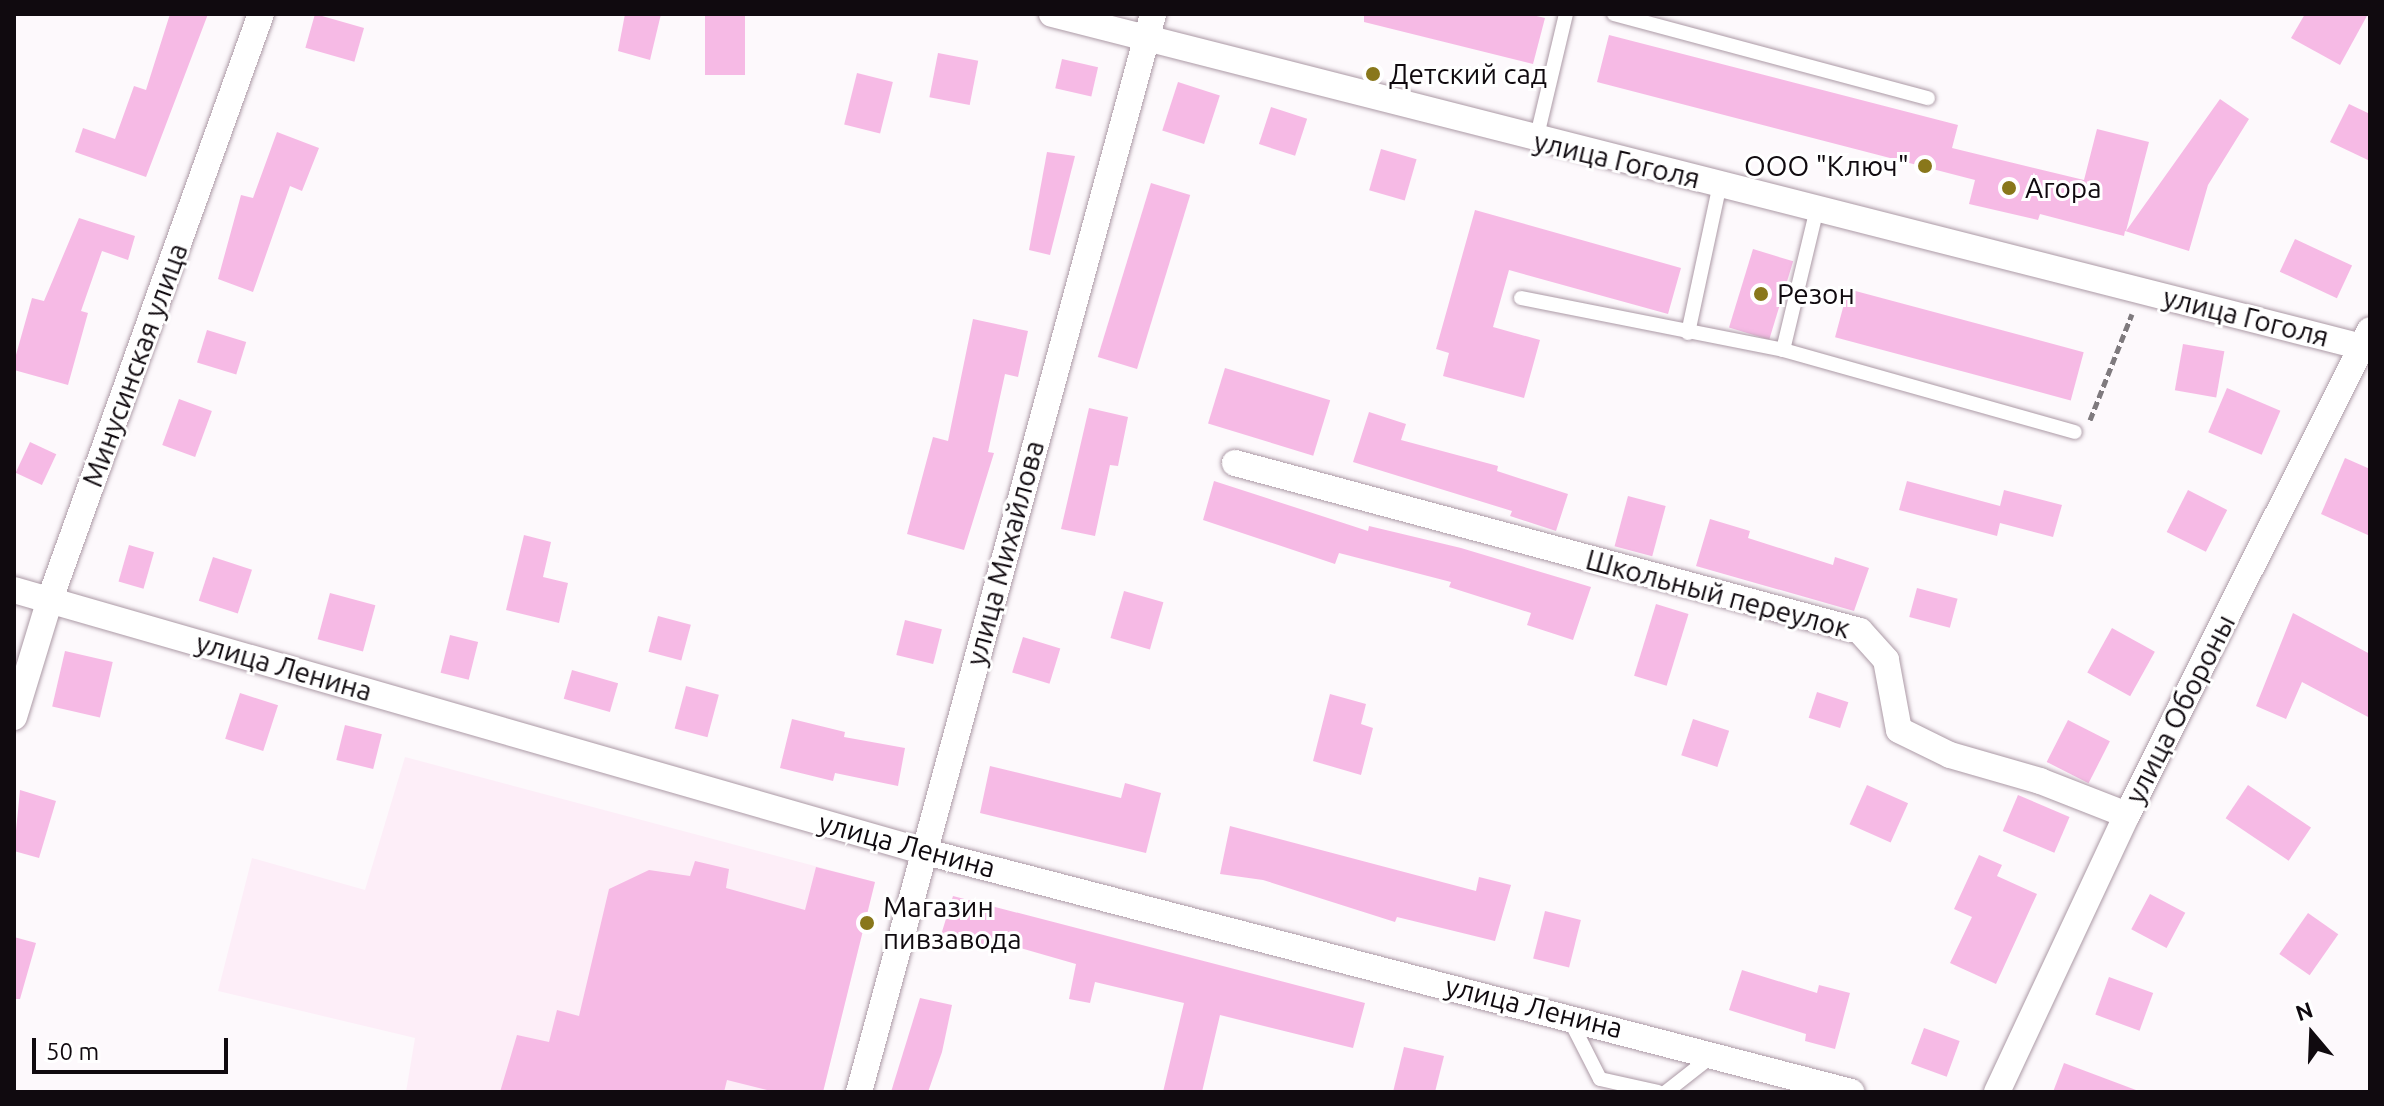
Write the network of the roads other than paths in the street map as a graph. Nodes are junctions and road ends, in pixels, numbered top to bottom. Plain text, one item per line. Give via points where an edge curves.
1 (261, 14) edge
2 (1052, 14) edge
3 (1153, 14) edge
4 (1566, 14) edge
5 (1614, 14) edge
6 (1146, 40) junction
7 (1928, 98) dead end
8 (1536, 141) junction
9 (1720, 184) junction
10 (1817, 208) junction
11 (1521, 298) dead end
12 (1688, 333) junction
13 (2367, 342) edge
14 (1783, 350) junction
15 (2075, 432) road end
16 (1235, 463) dead end
17 (14, 590) edge
18 (50, 599) junction
19 (14, 717) edge
20 (2127, 815) junction
21 (922, 851) junction
22 (1568, 1016) junction
23 (1715, 1054) junction
24 (859, 1092) edge
25 (1658, 1092) edge
26 (1666, 1092) edge
27 (1851, 1092) edge
28 (1997, 1092) edge

1 - 18 street, Минусинская улица
2 - 6 street, улица Гоголя
3 - 6 street, улица Михайлова
4 - 8 lane
5 - 7 lane
6 - 8 street, улица Гоголя
6 - 21 street, улица Михайлова
8 - 9 street, улица Гоголя
9 - 10 street, улица Гоголя
9 - 12 lane
10 - 13 street, улица Гоголя
10 - 14 lane
11 - 12 lane
12 - 14 lane
13 - 20 street, улица Обороны
14 - 15 lane
16 - 20 street, Школьный переулок via 1860,631 1886,660 1899,730 1950,755 2040,781
17 - 18 street, улица Ленина
18 - 19 street, Минусинская улица
18 - 21 street, улица Ленина
20 - 28 street, улица Обороны
21 - 22 street, улица Ленина
21 - 24 street, улица Михайлова
22 - 23 street, улица Ленина
22 - 25 lane via 1600,1079
23 - 26 lane
23 - 27 street, улица Ленина

